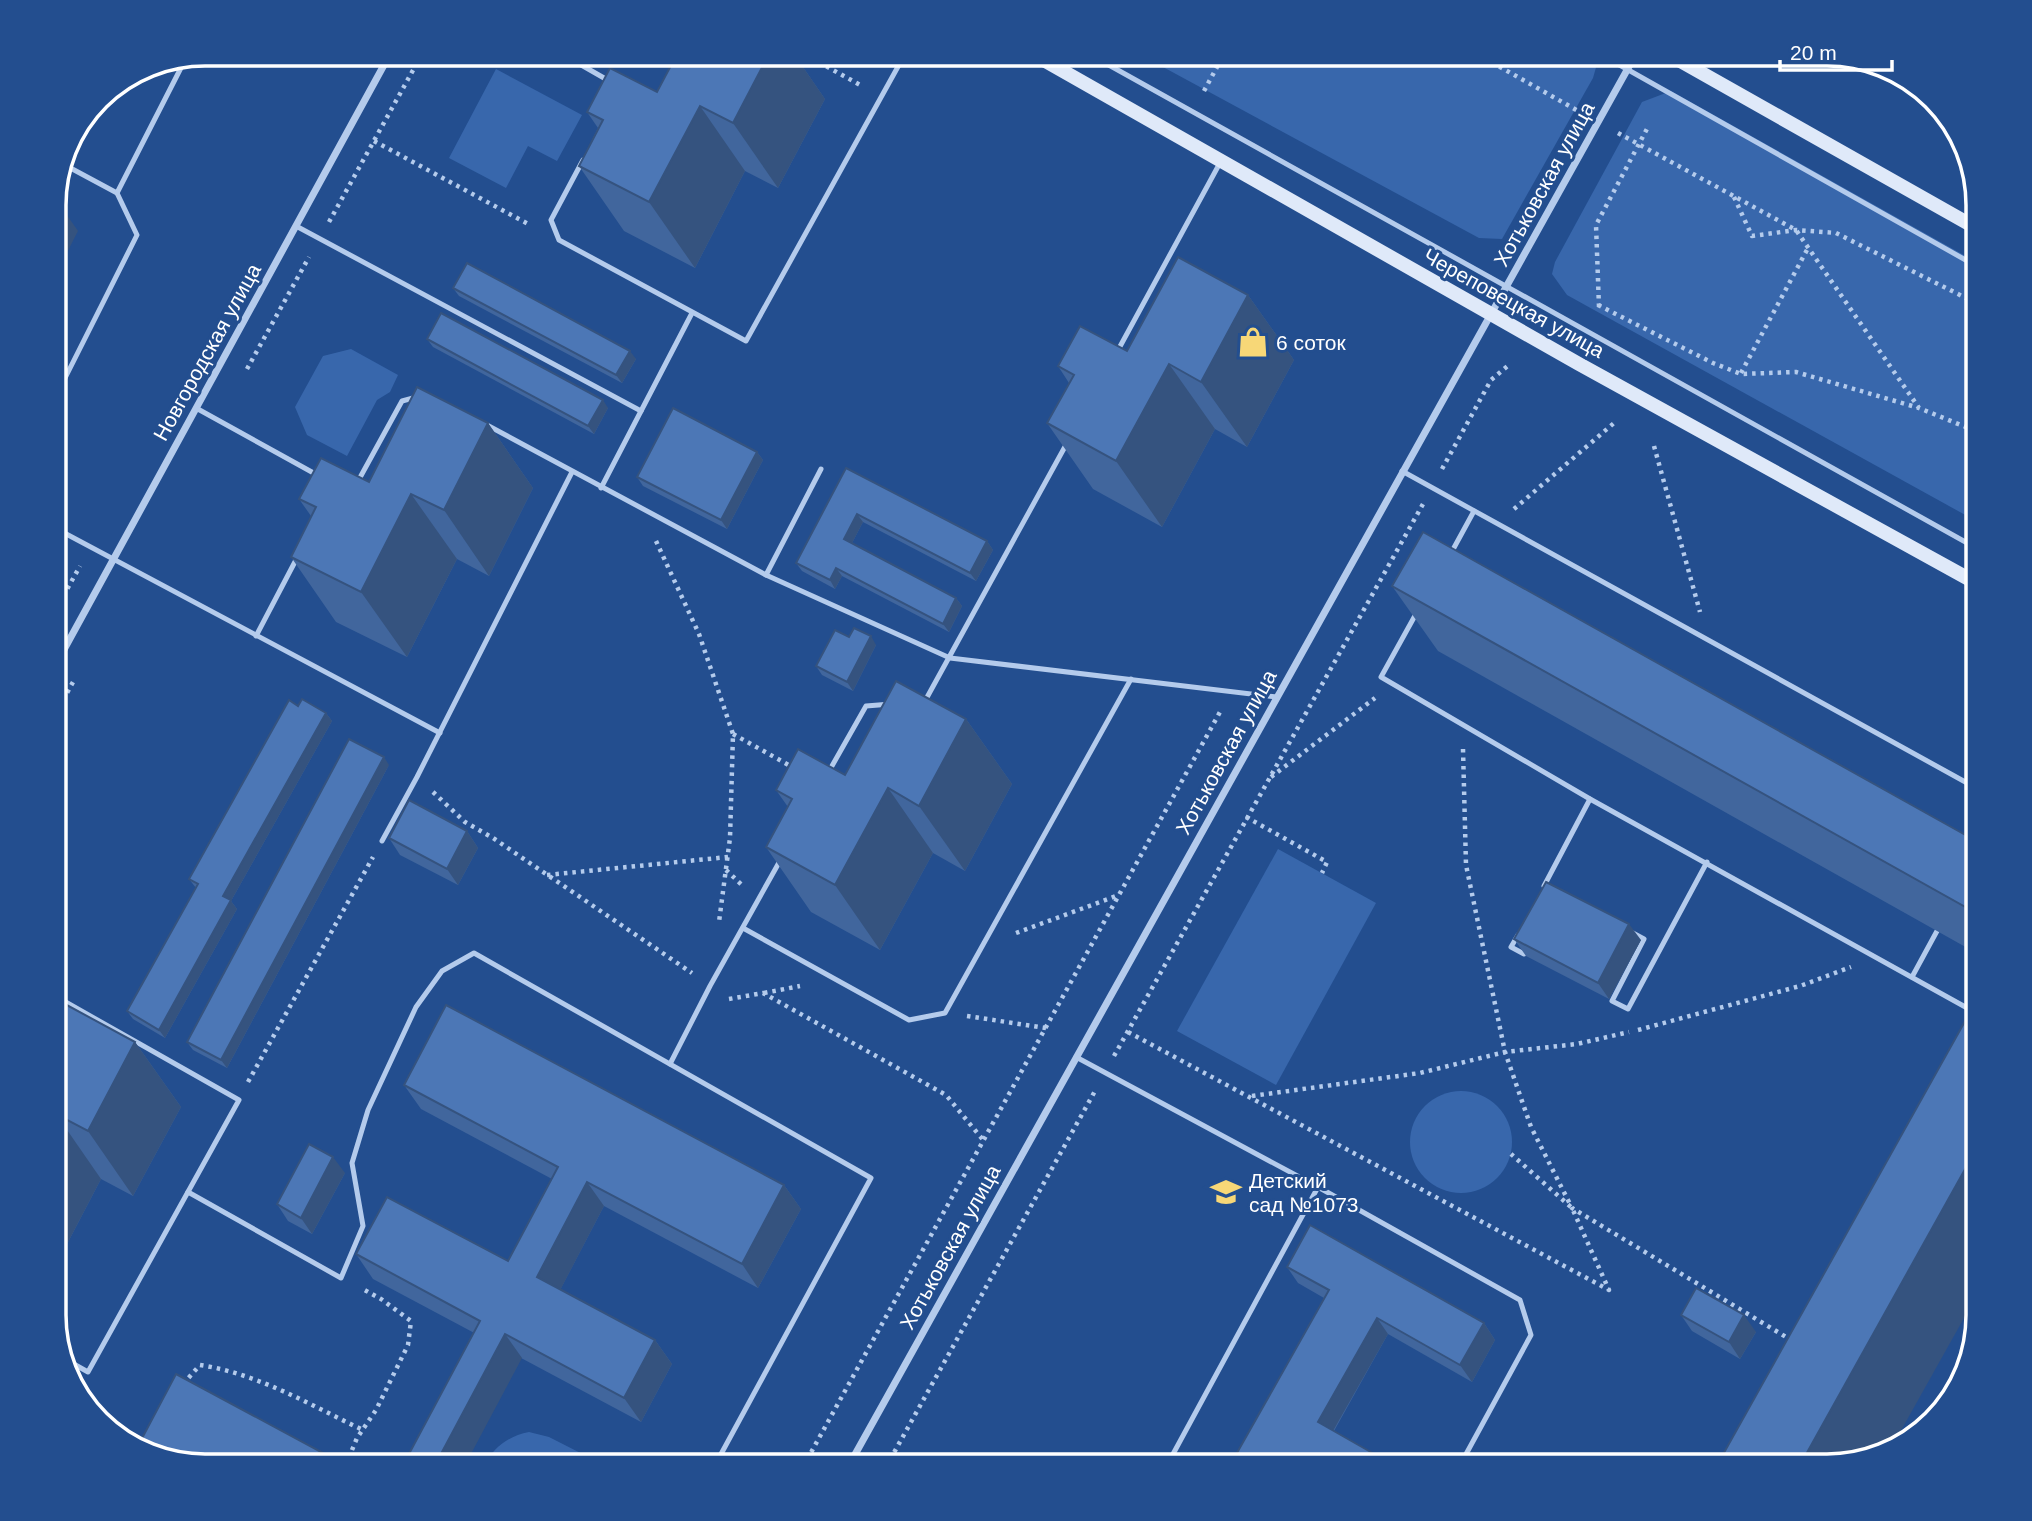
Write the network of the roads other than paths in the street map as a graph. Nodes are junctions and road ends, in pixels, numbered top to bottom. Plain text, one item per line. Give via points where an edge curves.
1 (383, 66) edge
2 (583, 66) edge
3 (898, 66) edge
4 (1054, 66) edge
5 (1110, 66) edge
6 (1622, 66) edge
7 (1629, 66) edge
8 (1689, 66) edge
9 (180, 69) edge
10 (1627, 69) junction
11 (621, 88) edge
12 (589, 148) edge
13 (1220, 161) junction
14 (71, 168) edge
15 (117, 193) junction
16 (1966, 222) edge
17 (296, 226) junction
18 (1966, 260) edge
19 (1507, 288) junction
20 (692, 313) junction
21 (1492, 315) junction
22 (1116, 353) edge
23 (67, 374) edge
24 (421, 396) edge
25 (196, 408) junction
26 (641, 411) junction
27 (478, 420) edge
28 (1070, 438) edge
29 (821, 470) dead end
30 (1402, 471) junction
31 (572, 472) junction
32 (324, 479) edge
33 (346, 485) edge
34 (601, 488) junction
35 (1474, 511) junction
36 (67, 535) edge
37 (1966, 543) edge
38 (299, 555) edge
39 (1448, 559) edge
40 (113, 561) junction
41 (766, 575) junction
42 (1966, 577) edge
43 (1421, 606) edge
44 (256, 636) junction
45 (67, 644) edge
46 (950, 658) junction
47 (1131, 679) junction
48 (1277, 696) junction
49 (914, 702) edge
50 (902, 703) edge
51 (440, 733) junction
52 (1966, 782) edge
53 (822, 784) edge
54 (1590, 799) junction
55 (382, 841) road end
56 (784, 853) edge
57 (1707, 862) junction
58 (1542, 890) edge
59 (1523, 924) edge
60 (743, 928) junction
61 (1622, 928) edge
62 (1937, 931) edge
63 (1530, 943) edge
64 (1912, 977) junction
65 (67, 1003) edge
66 (1966, 1007) edge
67 (1076, 1057) junction
68 (670, 1064) junction
69 (1318, 1187) junction
70 (188, 1192) junction
71 (76, 1365) edge
72 (721, 1454) edge
73 (855, 1454) edge
74 (1173, 1454) edge
75 (1467, 1454) edge

1 - 17 street, Новгородская улица
2 - 11 lane
3 - 20 lane via 747,341
4 - 13 main road, Череповецкая улица
5 - 19 lane, Череповецкая улица
6 - 10 lane
7 - 10 street, Хотьковская улица
8 - 16 main road
9 - 15 lane
10 - 18 lane
10 - 19 street, Хотьковская улица
12 - 20 lane via 551,220 559,240
13 - 21 main road, Череповецкая улица
13 - 22 lane
14 - 15 lane
15 - 23 lane via 138,235
17 - 25 street, Новгородская улица
17 - 26 lane
19 - 21 street, Хотьковская улица
19 - 37 lane, Череповецкая улица
20 - 26 lane
21 - 30 street, Хотьковская улица
21 - 42 main road, Череповецкая улица
24 - 33 lane via 402,401 356,484
25 - 32 lane
25 - 40 street, Новгородская улица
26 - 34 lane
27 - 31 lane
28 - 46 lane
29 - 41 lane
30 - 35 lane
30 - 48 street, Хотьковская улица
31 - 34 lane
31 - 51 lane
34 - 41 lane
35 - 39 lane
35 - 52 lane
36 - 40 lane
38 - 44 lane
40 - 44 lane
40 - 45 street, Новгородская улица
41 - 46 lane
43 - 54 lane via 1381,677
44 - 51 lane
46 - 47 lane
46 - 49 lane via 926,701
47 - 48 lane
47 - 60 lane via 945,1013 909,1020
48 - 67 street, Хотьковская улица
50 - 53 lane via 866,706
51 - 55 lane
54 - 57 lane
54 - 58 lane
56 - 60 lane
57 - 61 lane via 1628,1009 1612,1001 1644,939
57 - 64 lane
59 - 63 lane via 1511,947 1524,954
60 - 68 lane
62 - 64 lane
64 - 66 lane
65 - 70 lane via 239,1100
67 - 69 lane
67 - 73 street, Хотьковская улица
68 - 70 lane via 474,953 442,971 416,1007 368,1110 352,1163 363,1226 341,1278
68 - 72 lane via 871,1178
69 - 74 lane
69 - 75 lane via 1520,1300 1531,1335
70 - 71 lane via 88,1372

